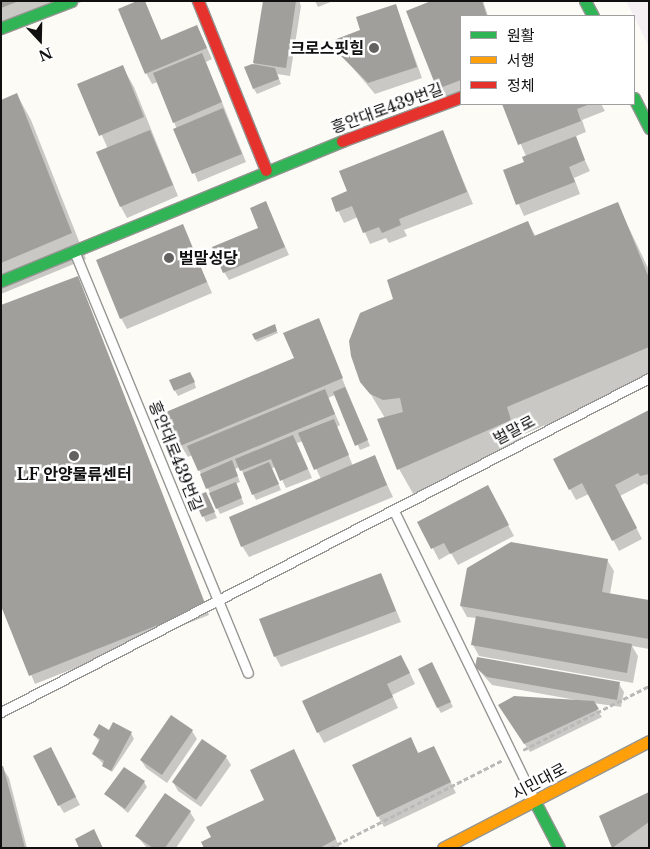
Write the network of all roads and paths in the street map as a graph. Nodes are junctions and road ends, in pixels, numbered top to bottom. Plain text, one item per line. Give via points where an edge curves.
1 (71, 1) edge
2 (198, 1) edge
3 (585, 1) edge
4 (592, 15) edge
5 (1, 28) edge
6 (460, 97) edge
7 (635, 100) edge
8 (649, 128) edge
9 (266, 170) junction
10 (74, 250) junction
11 (1, 281) edge
12 (649, 378) edge
13 (394, 512) junction
14 (218, 601) junction
15 (248, 673) dead end
16 (649, 686) edge
17 (1, 712) edge
18 (649, 741) edge
19 (512, 755) junction
20 (535, 802) junction
21 (330, 848) edge
22 (443, 848) edge
23 (559, 848) edge

1 - 5 street
2 - 9 street
3 - 4 street
6 - 9 street, 흥안대로439번길
7 - 8 street
9 - 10 street, 흥안대로439번길
10 - 11 street, 흥안대로439번길
10 - 14 lane, 흥안대로439번길
12 - 13 lane, 벌말로
13 - 14 lane, 벌말로
13 - 19 lane
14 - 15 lane, 흥안대로439번길
14 - 17 lane, 벌말로
16 - 19 path
18 - 20 street, 시민대로
19 - 20 lane
19 - 21 path
20 - 22 street, 시민대로
20 - 23 street

